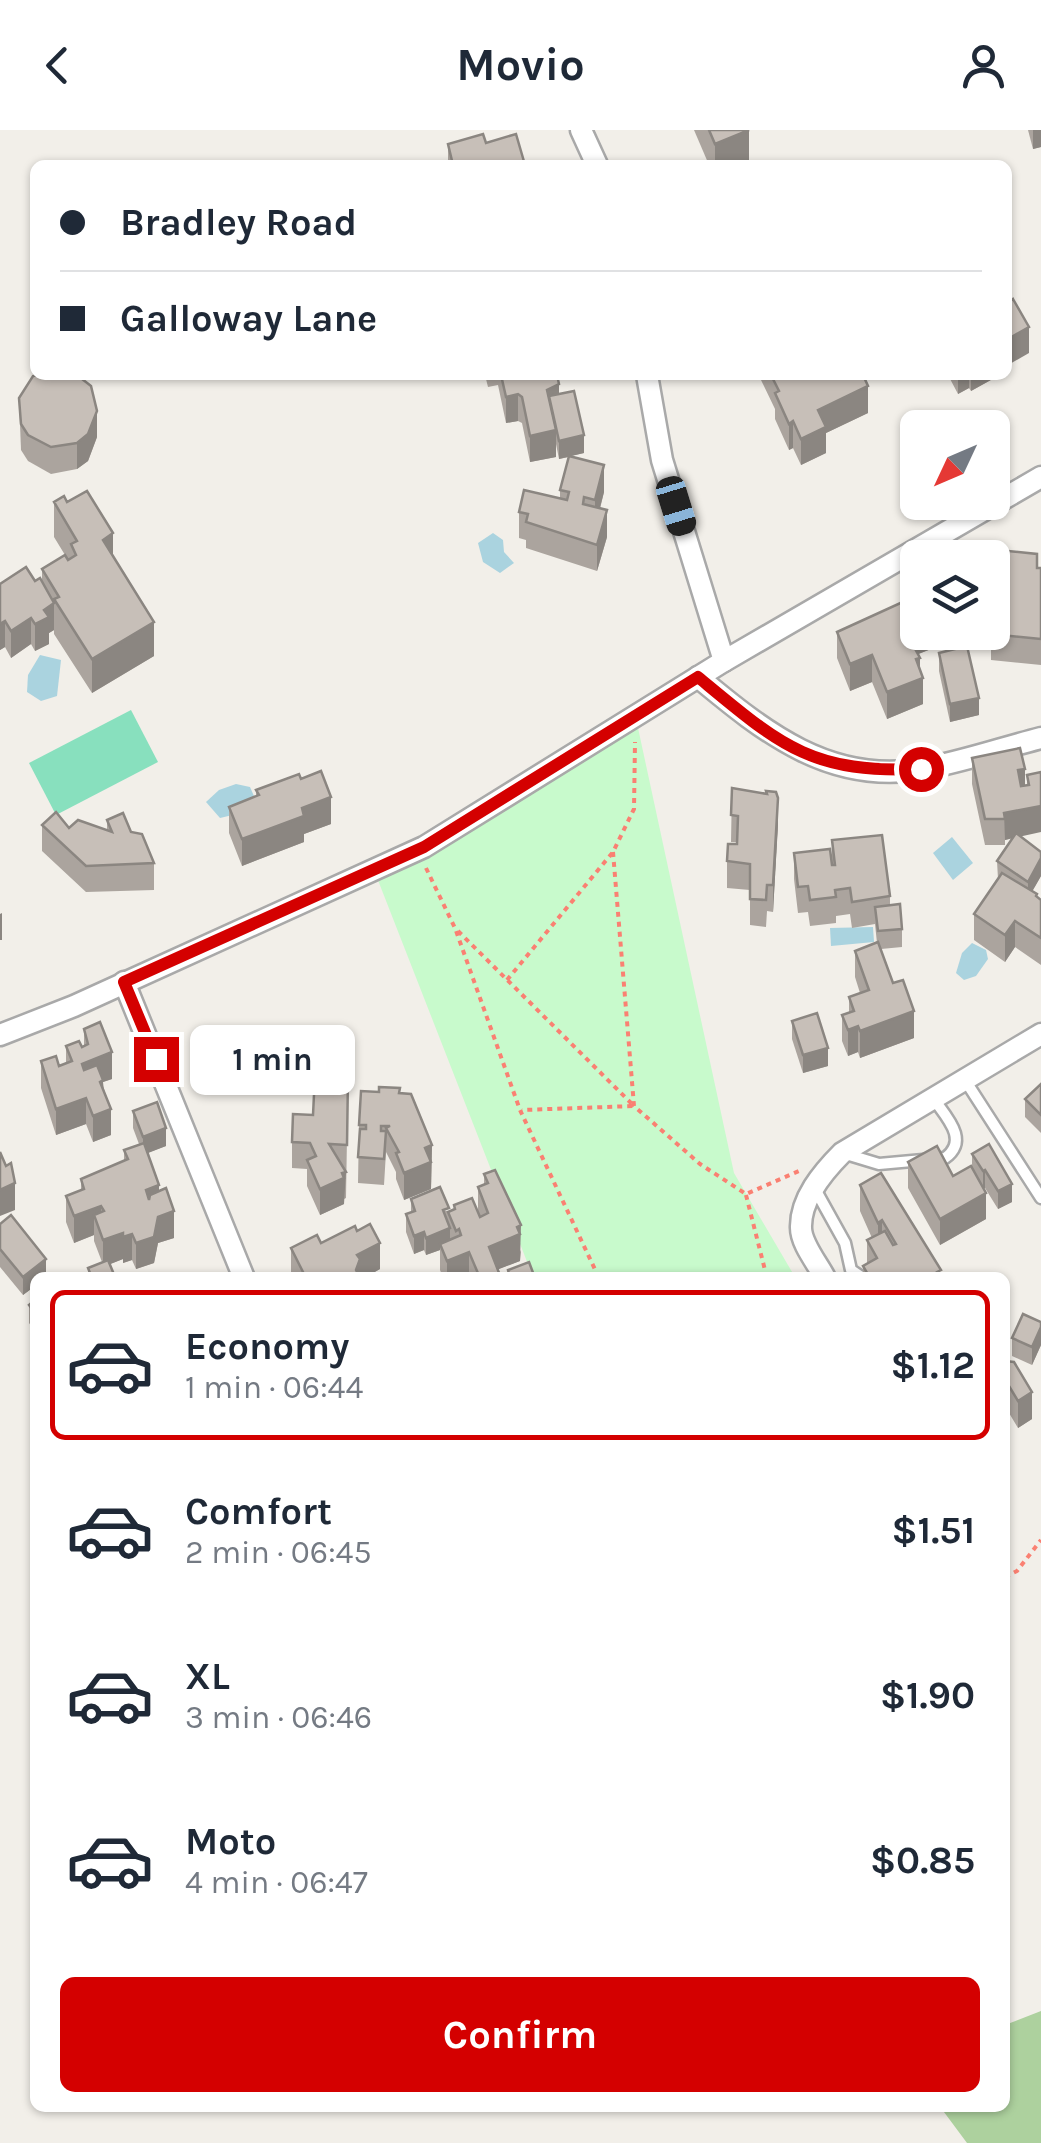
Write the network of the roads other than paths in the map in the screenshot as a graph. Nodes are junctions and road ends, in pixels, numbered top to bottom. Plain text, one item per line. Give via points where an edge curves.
1 (580, 130) edge
2 (595, 160) edge
3 (648, 380) edge
4 (1041, 477) edge
5 (724, 661) junction
6 (698, 677) junction
7 (1041, 738) edge
8 (124, 982) junction
9 (1041, 1034) edge
10 (0, 1035) edge
11 (965, 1079) junction
12 (933, 1097) junction
13 (842, 1153) junction
14 (814, 1188) junction
15 (1041, 1198) edge
16 (242, 1272) edge
17 (823, 1272) edge
18 (853, 1272) edge

1 - 2 street
3 - 5 street via 662,460
4 - 5 street
5 - 6 street
6 - 7 street via 793,749 839,767 921,769
6 - 8 street via 417,850
8 - 10 street
8 - 16 street
9 - 11 street
11 - 12 street
11 - 15 lane
12 - 13 street
12 - 13 lane via 958,1141 945,1158 879,1164
13 - 14 street
14 - 17 street via 800,1231
14 - 18 lane

